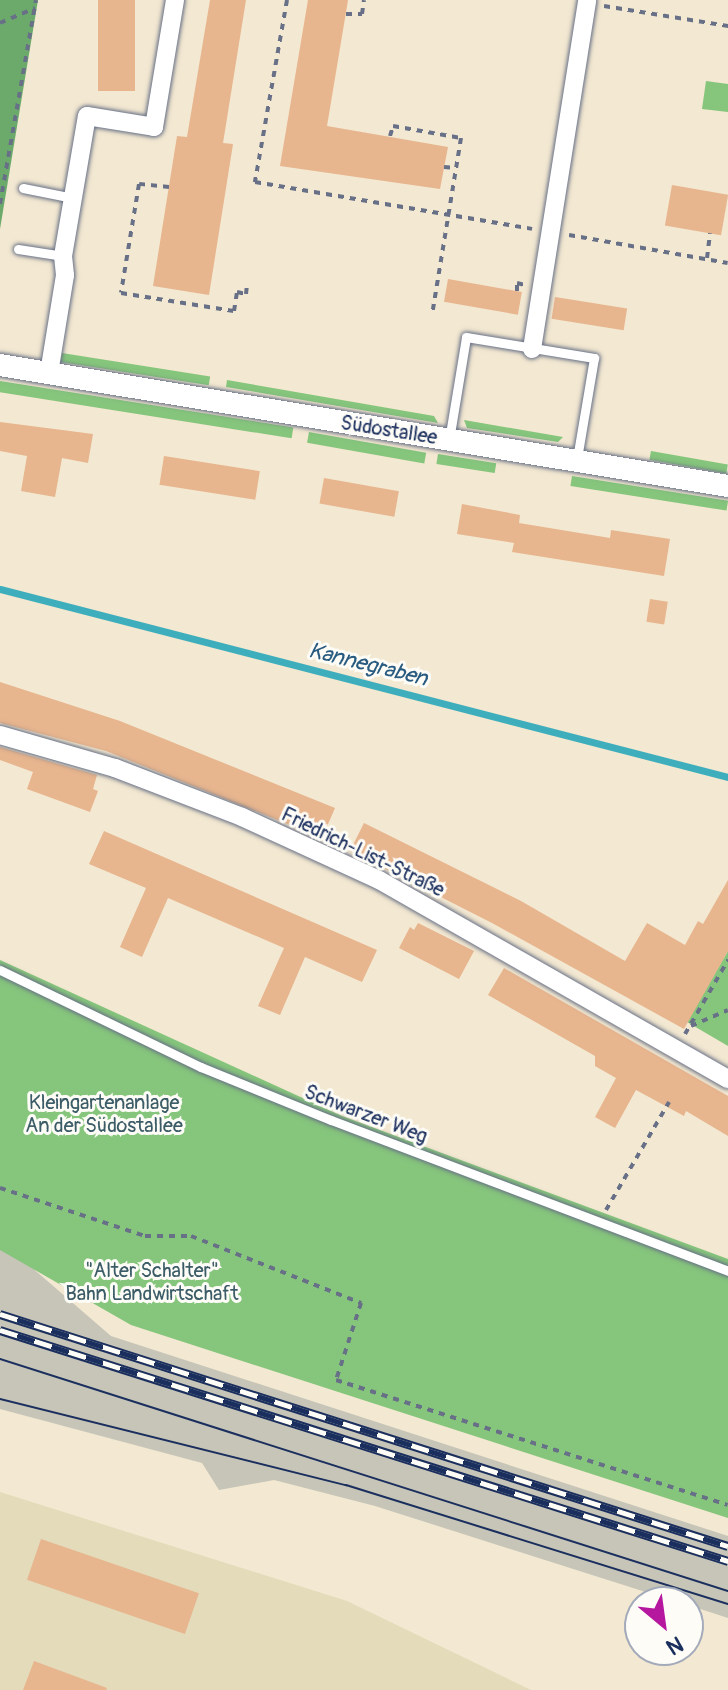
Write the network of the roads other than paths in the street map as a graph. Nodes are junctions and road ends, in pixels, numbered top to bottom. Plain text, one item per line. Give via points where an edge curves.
1 (175, 0) edge
2 (587, 2) edge
3 (23, 188) dead end
4 (73, 198) junction
5 (18, 249) dead end
6 (63, 256) junction
7 (532, 349) junction
8 (0, 365) edge
9 (49, 373) junction
10 (449, 440) junction
11 (576, 461) junction
12 (728, 486) edge
13 (0, 735) edge
14 (0, 970) edge
15 (728, 1079) edge
16 (728, 1271) edge

1 - 4 street via 154,127 87,116
2 - 7 street
3 - 4 lane
4 - 6 street
5 - 6 lane
6 - 9 street via 65,275
7 - 10 lane via 466,337
7 - 11 lane via 594,358
8 - 9 street, Südostallee
9 - 10 street, Südostallee
10 - 11 street, Südostallee
11 - 12 street, Südostallee
13 - 15 street, Friedrich-List-Straße via 115,768 242,817 379,880
14 - 16 lane, Schwarzer Weg via 201,1067

